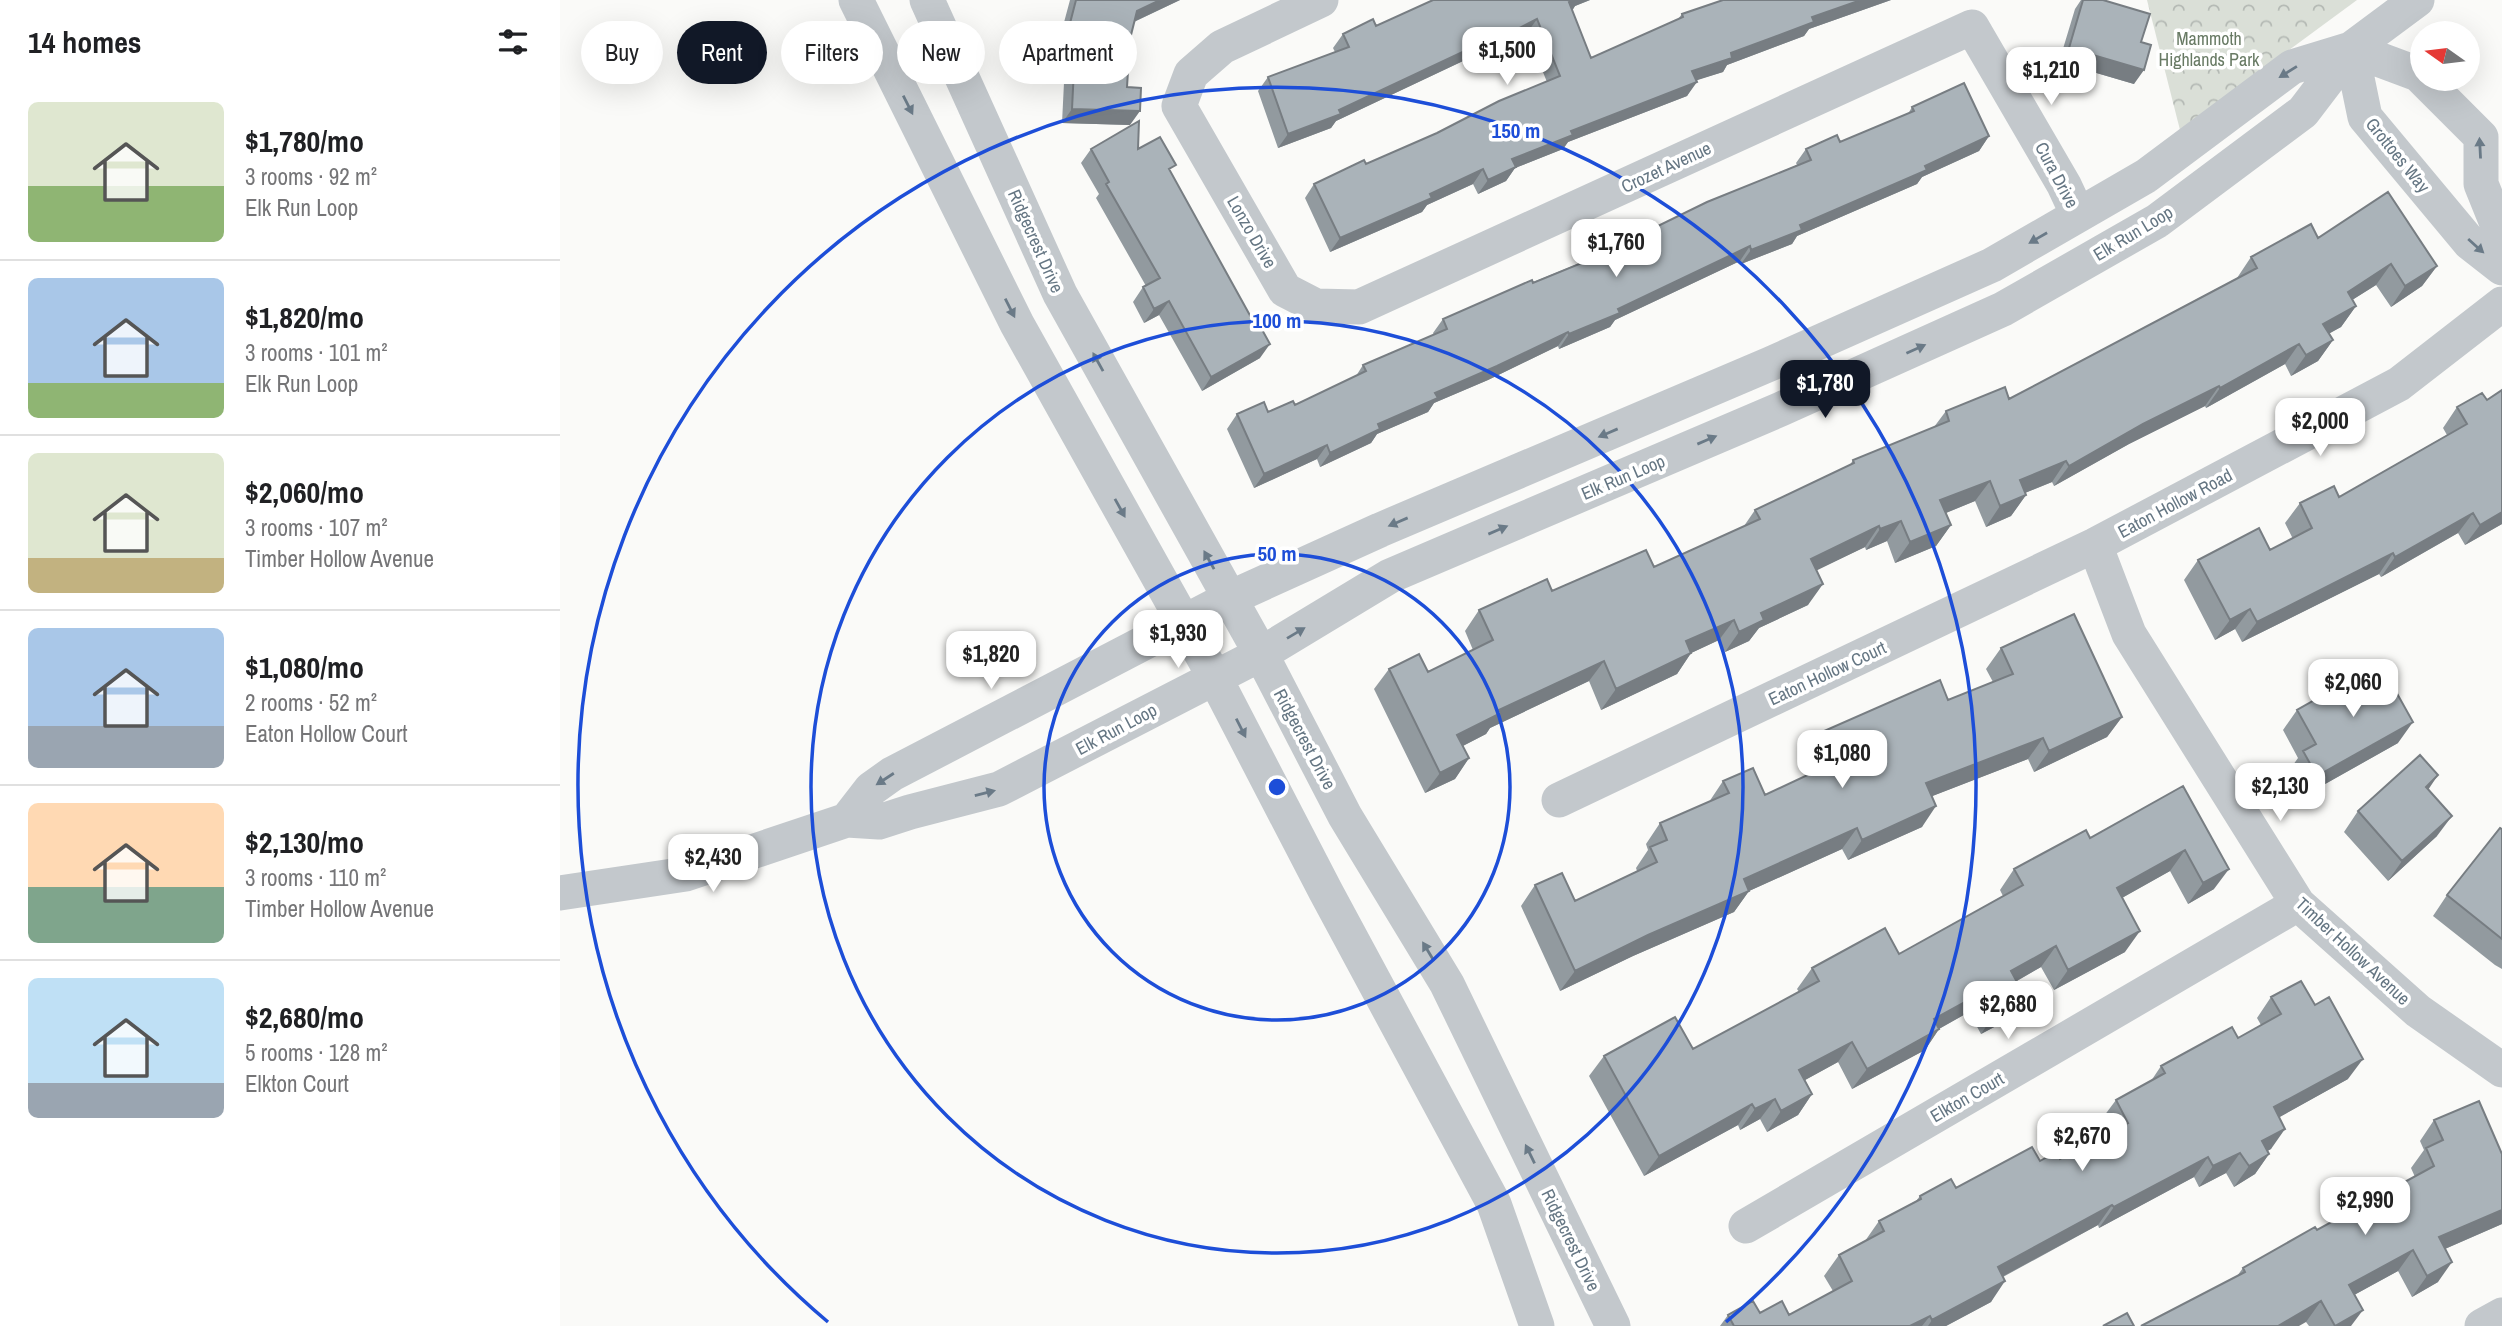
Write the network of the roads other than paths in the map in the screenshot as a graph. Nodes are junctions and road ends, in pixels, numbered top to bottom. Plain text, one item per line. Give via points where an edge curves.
1 (856, 0) edge
2 (927, 0) edge
3 (1321, 0) edge
4 (2417, 0) edge
5 (1978, 13) edge
6 (2351, 48) junction
7 (2410, 71) edge
8 (2436, 91) edge
9 (2480, 184) junction
10 (2445, 211) junction
11 (2078, 215) junction
12 (2502, 236) edge
13 (2502, 268) edge
14 (2502, 304) edge
15 (1359, 307) joint
16 (2095, 545) junction
17 (1230, 598) junction
18 (1183, 621) junction
19 (1261, 654) junction
20 (1215, 678) junction
21 (923, 758) junction
22 (1559, 800) dead end
23 (942, 803) junction
24 (847, 820) junction
25 (560, 893) edge
26 (2298, 904) junction
27 (2502, 1070) edge
28 (1746, 1226) dead end
29 (2502, 1315) edge
30 (1537, 1326) edge
31 (1613, 1326) edge
32 (2482, 1326) edge

1 -> 18 street via 1017,324
17 -> 2 street, Ridgecrest Drive via 1060,294
3 - 15 street, Lonzo Drive via 1222,47 1191,74 1180,106 1285,290 1316,306
4 - 6 street, Elk Run Loop
5 - 11 street, Cura Drive
5 - 15 street, Crozet Avenue
6 - 7 street
6 - 10 street, Grottoes Way via 2365,117
6 -> 11 street, Elk Run Loop via 2292,67 2146,176
19 -> 6 street, Elk Run Loop via 1390,576 2003,309 2157,221 2262,143 2303,112
9 -> 8 street via 2481,137
9 - 10 street
9 - 12 street
10 -> 13 street, Grottoes Way via 2470,243
11 -> 17 street, Elk Run Loop via 1992,265
14 - 16 street, Eaton Hollow Road via 2399,384
16 - 22 street, Eaton Hollow Court
16 - 26 street, Timber Hollow Avenue via 2129,634
17 - 18 street, Elk Run Loop
17 - 19 street, Ridgecrest Drive
18 - 20 street
18 - 21 street, Elk Run Loop
19 - 20 street, Elk Run Loop
31 -> 19 street, Ridgecrest Drive via 1447,984 1345,816
23 -> 20 street, Elk Run Loop via 999,789
20 -> 30 street via 1494,1204
21 - 23 street
21 -> 24 street, Elk Run Loop via 871,789
23 - 24 street, Elk Run Loop via 880,822
24 - 25 street, Elk Run Loop via 686,874
26 - 27 street, Timber Hollow Avenue via 2418,1011
26 - 28 street, Elkton Court
29 - 32 street

